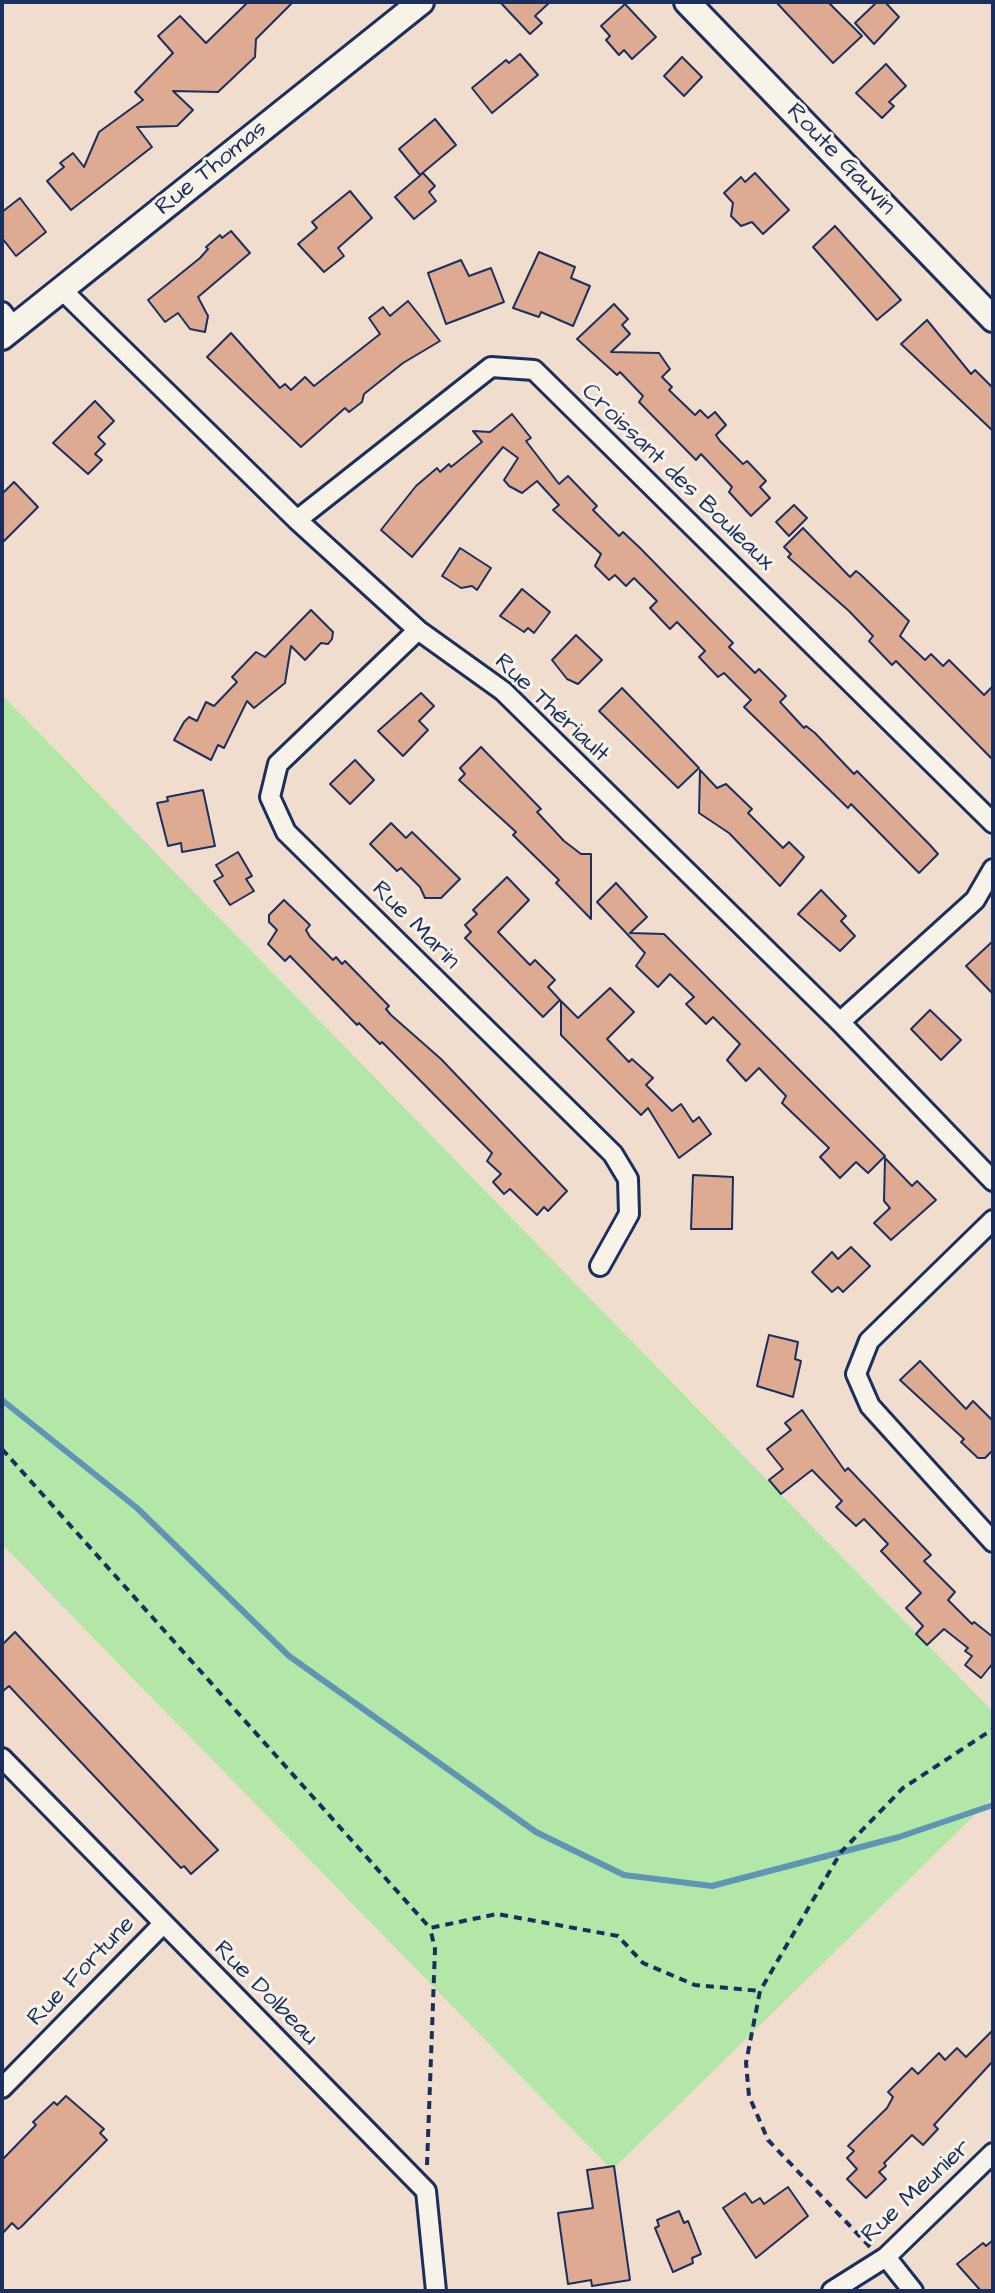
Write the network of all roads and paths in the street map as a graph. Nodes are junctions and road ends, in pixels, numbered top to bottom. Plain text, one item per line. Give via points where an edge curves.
1 (421, 2) edge
2 (687, 2) edge
3 (61, 289) junction
4 (993, 319) edge
5 (6, 325) edge
6 (297, 520) junction
7 (418, 630) junction
8 (993, 823) edge
9 (993, 869) edge
10 (840, 1022) junction
11 (993, 1181) edge
12 (993, 1220) edge
13 (600, 1266) dead end
14 (2, 1449) edge
15 (993, 1542) edge
16 (993, 1729) edge
17 (2, 1758) edge
18 (162, 1925) junction
19 (430, 1928) junction
20 (760, 1991) junction
21 (2, 2088) edge
22 (993, 2153) edge
23 (426, 2191) junction
24 (886, 2257) junction
25 (436, 2291) edge
26 (832, 2291) edge
27 (913, 2291) edge

1 - 3 street, Rue Thomas
2 - 4 street, Route Gauvin
3 - 5 street, Rue Thomas
3 - 6 street, Rue Thériault
6 - 7 street, Rue Thériault
6 - 8 street, Croissant des Bouleaux via 491,367 534,370
7 - 10 street, Rue Thériault via 503,691
7 - 13 street, Rue Marin via 278,764 270,797 286,832 613,1154 628,1179 629,1214
9 - 10 street via 975,900
10 - 11 street, Rue Thériault
12 - 15 street via 869,1341 856,1374 870,1406
14 - 19 path
16 - 20 path via 903,1788 841,1852
17 - 18 street, Rue Dolbeau
18 - 21 street, Rue Fortune
18 - 23 street, Rue Dolbeau
19 - 20 path via 497,1914 618,1936 643,1963 695,1985
19 - 23 path via 435,1949
20 - 24 path via 746,2063 749,2096 768,2140 871,2248
22 - 24 street, Rue Meunier
23 - 25 street
24 - 26 street, Rue Meunier
24 - 27 street

